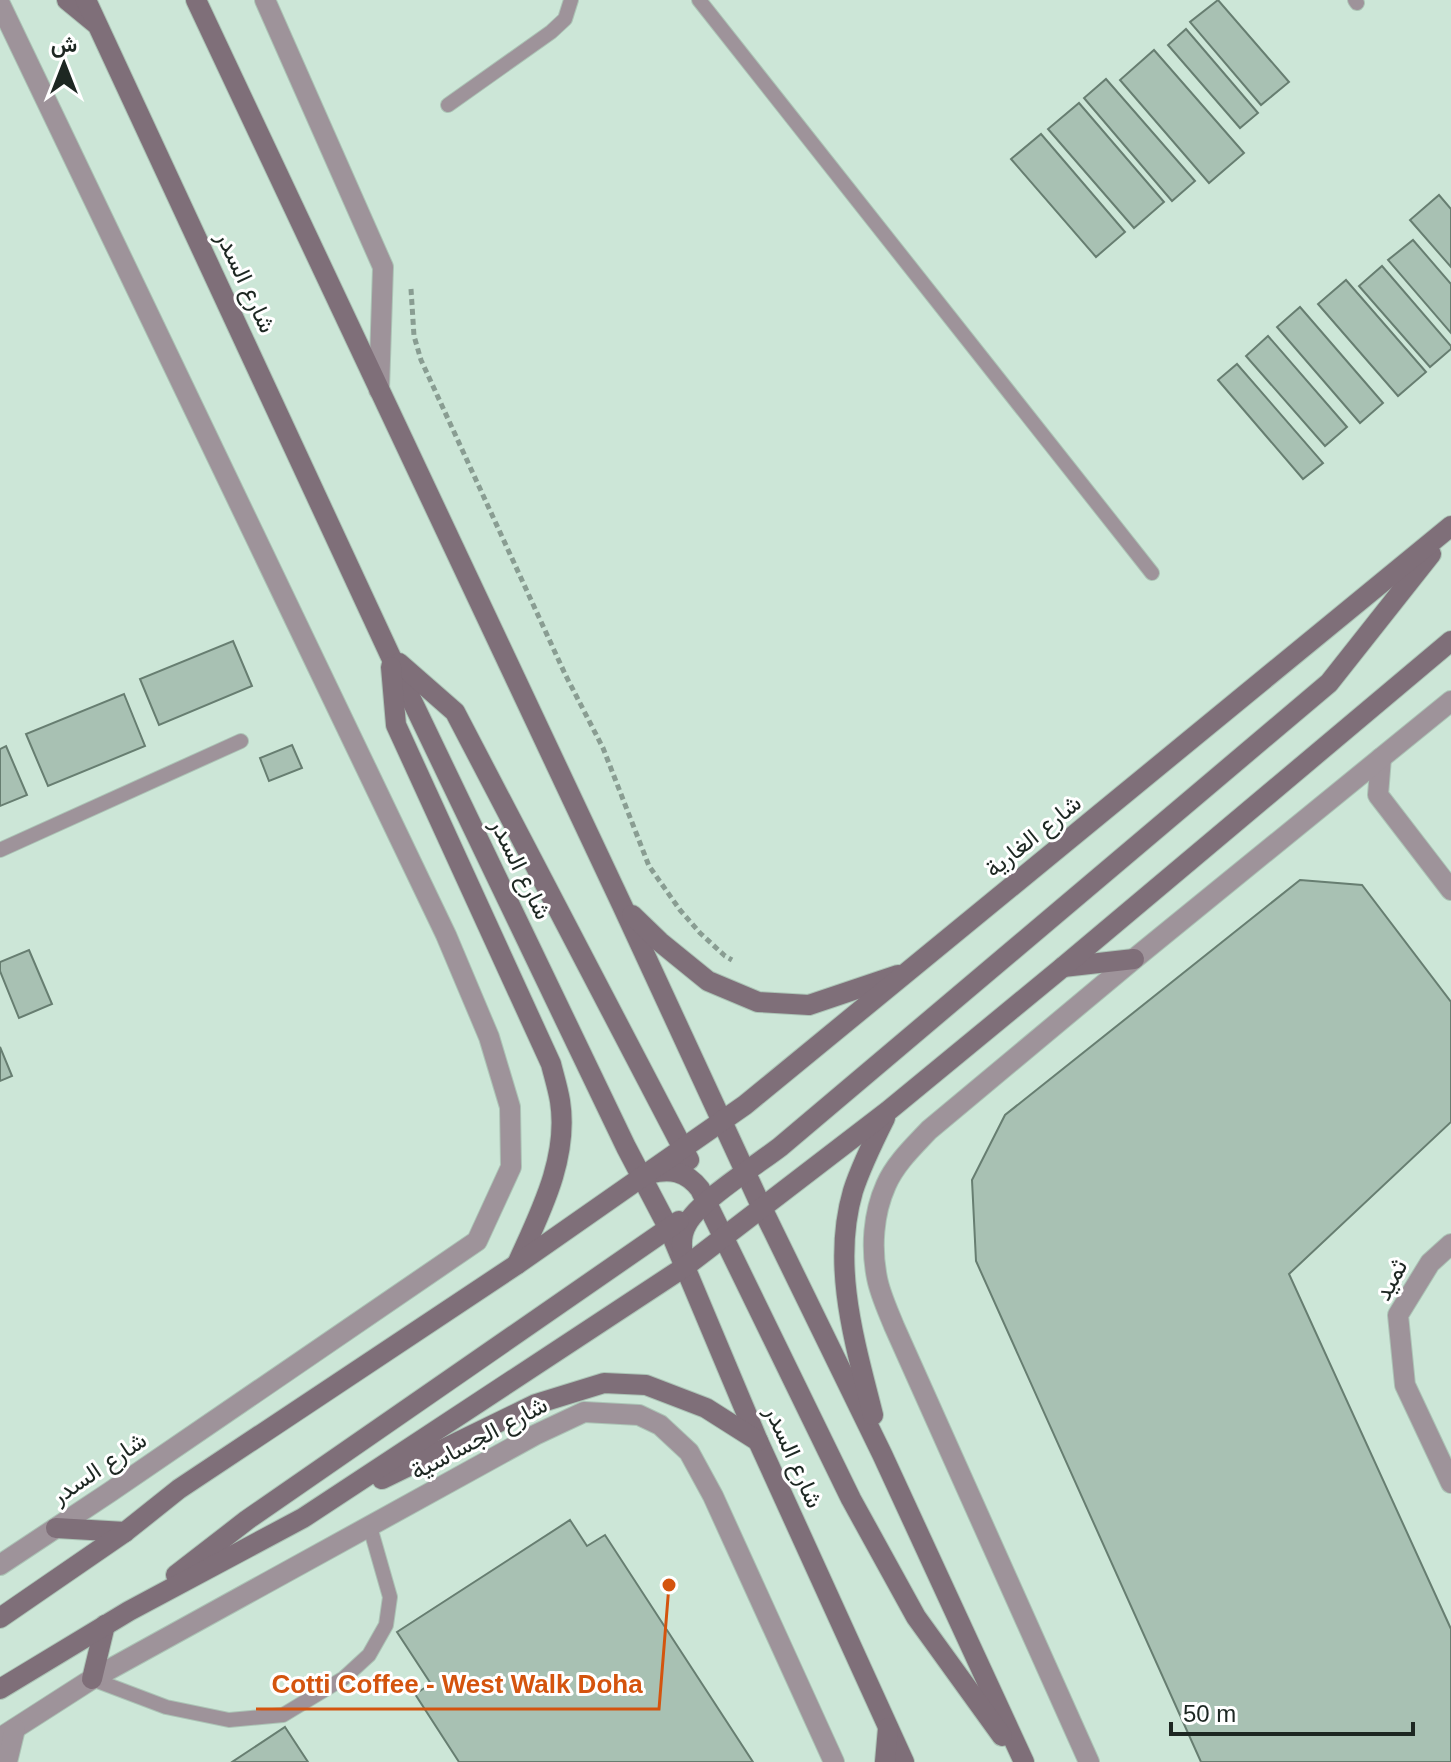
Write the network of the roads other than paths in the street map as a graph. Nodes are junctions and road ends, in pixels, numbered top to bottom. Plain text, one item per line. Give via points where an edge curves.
1 (67, 0) edge
2 (86, 0) edge
3 (196, 0) edge
4 (265, 0) edge
5 (571, 0) edge
6 (699, 0) edge
7 (0, 4) edge
8 (98, 26) junction
9 (448, 105) dead end
10 (379, 390) junction
11 (1451, 528) edge
12 (1152, 573) dead end
13 (1451, 641) edge
14 (390, 655) junction
15 (1451, 701) edge
16 (241, 741) dead end
17 (1381, 758) junction
18 (1341, 790) junction
19 (1378, 795) junction
20 (0, 850) edge
21 (1451, 890) edge
22 (622, 905) junction
23 (1134, 959) junction
24 (1063, 967) junction
25 (910, 972) junction
26 (888, 1111) junction
27 (722, 1121) junction
28 (683, 1150) junction
29 (746, 1173) junction
30 (642, 1177) junction
31 (708, 1200) junction
32 (762, 1208) junction
33 (669, 1229) junction
34 (724, 1237) junction
35 (1451, 1244) edge
36 (516, 1265) junction
37 (686, 1266) junction
38 (758, 1441) junction
39 (882, 1454) junction
40 (1451, 1483) edge
41 (303, 1518) junction
42 (370, 1527) junction
43 (56, 1528) junction
44 (125, 1532) junction
45 (0, 1565) edge
46 (129, 1611) junction
47 (0, 1618) edge
48 (105, 1625) junction
49 (92, 1679) junction
50 (0, 1689) edge
51 (888, 1728) junction
52 (8, 1733) edge
53 (7, 1762) edge
54 (834, 1762) edge
55 (885, 1762) edge
56 (904, 1762) edge
57 (1022, 1762) edge
58 (1089, 1762) edge

1 - 8 main road
2 - 8 main road, شارع السدر
3 - 10 main road
4 - 10 street via 383,267
5 - 9 lane via 565,19 551,32
6 - 12 lane
7 - 43 street, شارع السدر via 446,935 489,1037 510,1107 511,1167 477,1241
8 - 14 main road, شارع السدر
10 - 22 main road
11 - 25 main road, شارع الغارية
11 - 29 main road via 1329,683
13 - 24 main road
14 - 28 main road via 455,712
14 - 30 main road, شارع السدر
14 - 36 main road via 396,725 551,1064 561,1103 561,1144 553,1178
15 - 17 street
16 - 20 lane
17 - 18 street
17 - 19 street
18 - 19 street
18 - 23 street
19 - 21 street
22 - 25 main road via 708,981 758,1002 809,1005
22 - 27 main road
23 - 24 main road
23 - 58 street via 929,1130 886,1184 873,1235 877,1279 894,1326
24 - 26 main road
25 - 27 main road, شارع الغارية
26 - 32 main road
26 - 39 main road via 853,1192 845,1232 851,1323
27 - 28 main road, شارع الغارية
27 - 29 main road
27 - 31 main road via 727,1168
28 - 30 main road, شارع الغارية
28 - 31 main road
29 - 31 main road
29 - 32 main road
30 - 31 main road via 680,1173
30 - 33 main road, شارع السدر
30 - 36 main road
31 - 32 main road via 734,1219
31 - 33 main road
31 - 34 main road
31 - 37 main road via 683,1232
32 - 34 main road
32 - 39 main road
33 - 37 main road, شارع السدر
33 - 46 main road via 247,1520
34 - 37 main road
34 - 57 main road via 851,1499 916,1617
35 - 40 street, ثميد via 1430,1263 1398,1315 1405,1385
36 - 44 main road via 179,1489
37 - 38 main road, شارع السدر
37 - 41 main road, شارع الجساسية
38 - 41 main road via 706,1408 646,1385 604,1383 536,1404
38 - 51 main road, شارع السدر
39 - 57 main road
41 - 46 main road, شارع الجساسية
42 - 49 street, شارع الجساسية
42 - 49 lane via 390,1597 386,1625 369,1655 344,1678 283,1715 229,1720 166,1707
42 - 54 street, شارع الجساسية via 584,1412 639,1415 660,1425 689,1452 713,1496
43 - 44 main road
43 - 45 street
44 - 47 main road
46 - 48 main road, شارع الجساسية
48 - 49 main road
48 - 50 main road, شارع الجساسية
49 - 52 street, شارع الجساسية
51 - 55 main road
51 - 56 main road, شارع السدر
52 - 53 street

